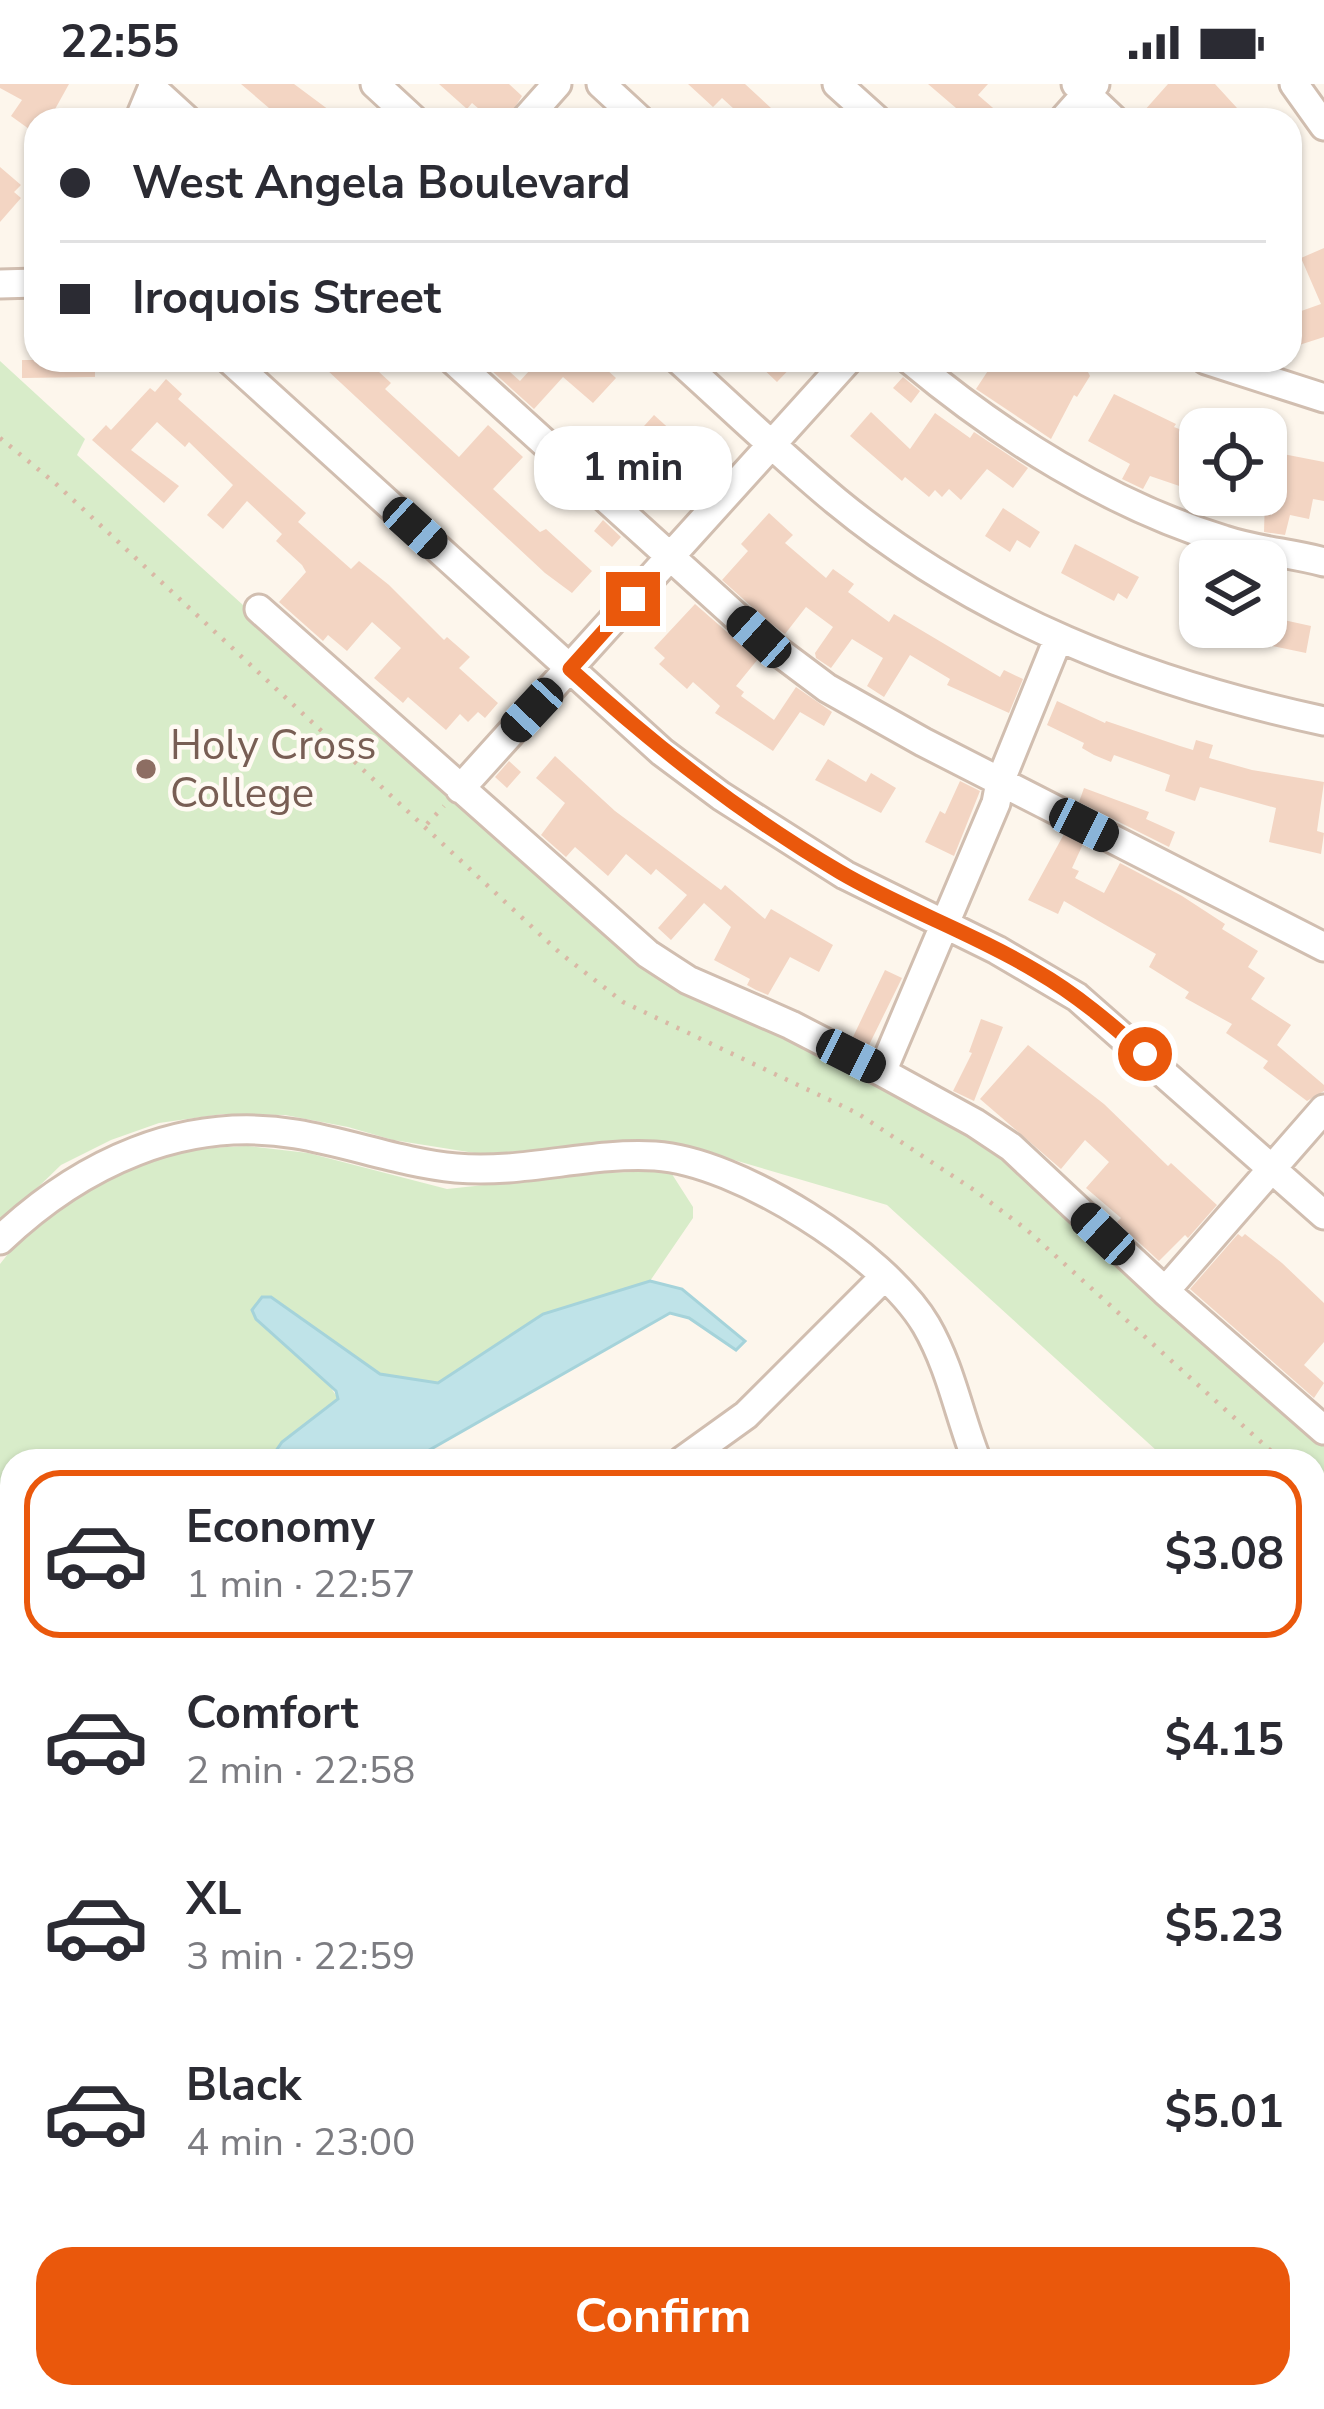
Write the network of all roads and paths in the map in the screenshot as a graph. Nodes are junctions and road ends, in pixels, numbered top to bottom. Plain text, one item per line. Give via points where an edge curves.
1 (375, 84) edge
2 (557, 84) edge
3 (602, 84) edge
4 (837, 84) edge
5 (1294, 84) edge
6 (153, 86) edge
7 (175, 108) edge
8 (401, 108) edge
9 (536, 108) edge
10 (627, 108) edge
11 (864, 108) edge
12 (1324, 126) edge
13 (243, 372) edge
14 (466, 372) edge
15 (692, 372) edge
16 (837, 372) edge
17 (927, 372) edge
18 (1268, 372) edge
19 (1324, 398) edge
20 (773, 445) junction
21 (671, 557) junction
22 (1324, 562) edge
23 (260, 609) dead end
24 (1058, 639) junction
25 (570, 669) junction
26 (1324, 721) edge
27 (1000, 782) junction
28 (460, 789) junction
29 (945, 926) junction
30 (1324, 947) edge
31 (882, 1072) junction
32 (1324, 1109) edge
33 (1274, 1171) junction
34 (1324, 1215) edge
35 (0, 1240) edge
36 (883, 1278) junction
37 (1165, 1291) junction
38 (1324, 1430) edge
39 (699, 1449) edge
40 (973, 1449) edge

1 - 8 street
2 - 9 street
3 - 10 street
4 - 11 street
5 - 12 street
6 - 7 street
13 - 25 street
14 - 21 street
15 - 20 street
16 - 20 street
17 - 22 street via 1038,453 1130,502 1225,541
18 - 19 street
20 - 21 street
20 - 24 street via 877,533
21 - 25 street
21 - 27 street via 827,688
23 - 28 street
24 - 26 street via 1198,691
24 - 27 street
25 - 28 street
25 - 29 street via 721,796 845,875
27 - 29 street
27 - 30 street
28 - 31 street via 648,954
29 - 31 street
29 - 33 street via 1077,997
31 - 37 street via 1012,1147
32 - 33 street
33 - 34 street
33 - 37 street
35 - 36 street via 75,1179 140,1149 207,1132 267,1130 452,1168 627,1156 706,1165 769,1194
36 - 39 street via 746,1415
36 - 40 street via 942,1355
37 - 38 street

